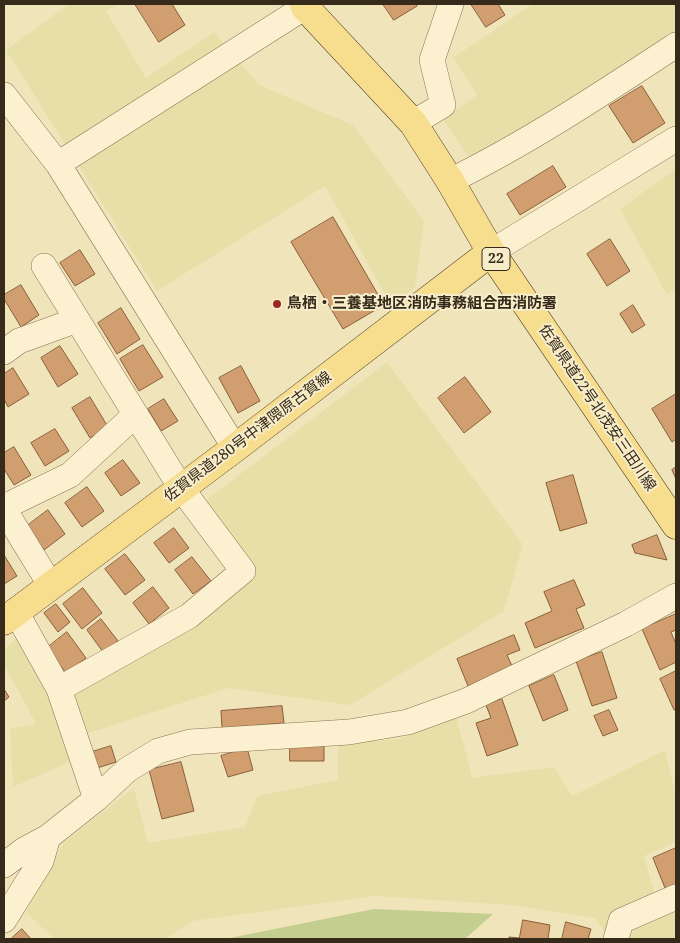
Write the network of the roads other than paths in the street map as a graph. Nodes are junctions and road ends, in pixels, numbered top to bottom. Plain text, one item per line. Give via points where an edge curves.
1 (451, 4) edge
2 (305, 5) edge
3 (676, 45) edge
4 (4, 95) edge
5 (413, 123) junction
6 (676, 139) edge
7 (58, 164) junction
8 (450, 181) junction
9 (491, 252) junction
10 (44, 266) dead end
11 (76, 320) junction
12 (4, 352) edge
13 (135, 416) junction
14 (234, 448) junction
15 (181, 488) junction
16 (4, 508) edge
17 (676, 525) edge
18 (51, 586) junction
19 (676, 596) edge
20 (10, 616) edge
21 (59, 690) junction
22 (96, 799) junction
23 (48, 837) junction
24 (4, 865) edge
25 (676, 897) edge
26 (4, 920) edge
27 (616, 939) edge

1 - 5 street via 432,60 443,105
2 - 5 main road, 佐賀県道22号北茂安三田川線 / 22
2 - 7 street
3 - 8 street via 589,102 487,163
4 - 7 street
5 - 8 main road, 佐賀県道22号北茂安三田川線 / 22
6 - 9 street
7 - 14 street
8 - 9 main road, 佐賀県道22号北茂安三田川線 / 22
9 - 14 main road, 佐賀県道280号中津隈原古賀線
9 - 17 main road, 佐賀県道22号北茂安三田川線 / 22
10 - 11 street
11 - 12 street via 19,341
11 - 13 street
13 - 15 street
13 - 16 street via 70,475
14 - 15 main road, 佐賀県道280号中津隈原古賀線
15 - 18 main road, 佐賀県道280号中津隈原古賀線
15 - 21 street via 243,571 189,616
16 - 18 street
18 - 20 main road, 佐賀県道280号中津隈原古賀線
19 - 22 street via 626,624 466,701 408,722 349,732 190,742 158,751 127,770
20 - 21 street
21 - 22 street
22 - 23 street
23 - 24 street
23 - 26 street via 41,860
25 - 27 street via 621,921

